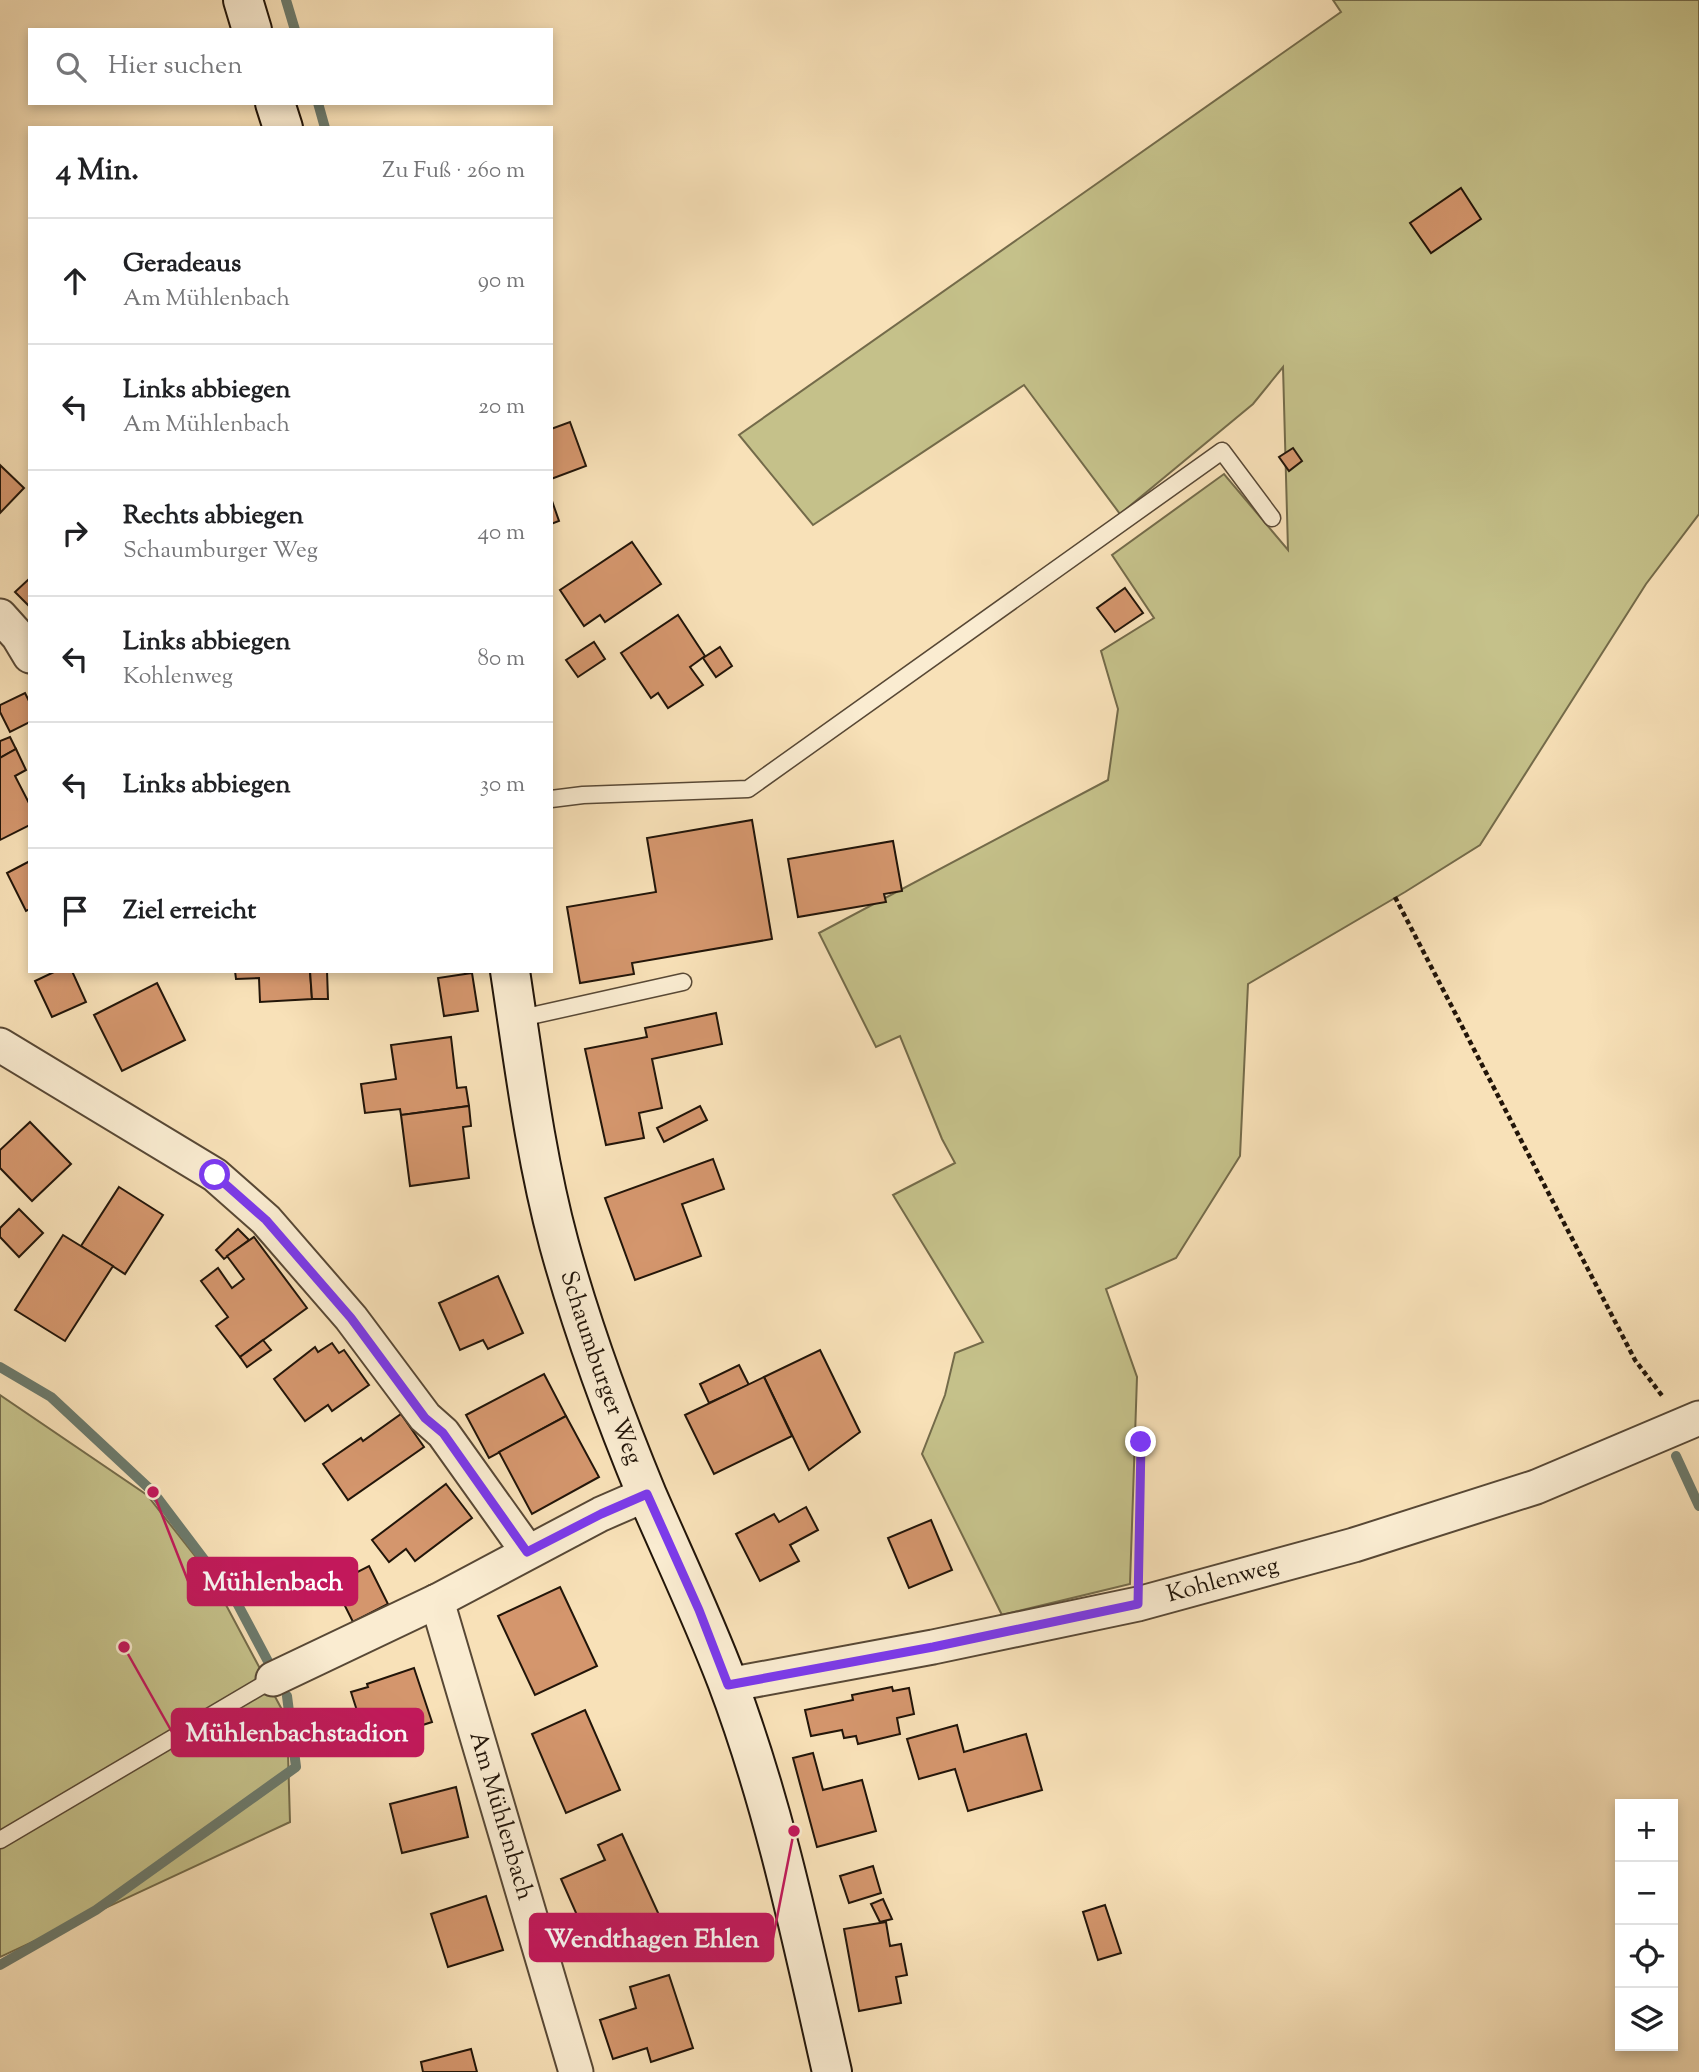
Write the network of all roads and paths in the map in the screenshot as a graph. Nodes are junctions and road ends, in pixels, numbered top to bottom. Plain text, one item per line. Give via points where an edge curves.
1 (243, 0) edge
2 (251, 28) edge
3 (276, 105) edge
4 (282, 126) edge
5 (1272, 518) dead end
6 (0, 615) edge
7 (28, 653) edge
8 (553, 799) edge
9 (1395, 897) dead end
10 (510, 973) edge
11 (683, 982) dead end
12 (517, 1020) junction
13 (0, 1045) edge
14 (1692, 1422) edge
15 (1141, 1442) dead end
16 (647, 1494) junction
17 (527, 1552) junction
18 (437, 1601) junction
19 (1138, 1604) junction
20 (273, 1679) joint
21 (728, 1685) junction
22 (0, 1840) edge
23 (576, 2072) edge
24 (832, 2072) edge

1 - 2 street
3 - 4 street
5 - 8 lane via 1222,451 748,789
6 - 7 street
9 - 14 path via 1635,1360
10 - 12 street, Schaumburger Weg
11 - 12 lane
12 - 16 street, Schaumburger Weg via 537,1149 559,1245 600,1372
13 - 17 street via 215,1175 266,1220 351,1318 425,1418 443,1433
14 - 19 street, Kohlenweg via 1536,1487 1354,1545
15 - 19 path
16 - 17 street
16 - 21 street, Schaumburger Weg
17 - 18 street
18 - 20 street
18 - 23 street, Am Mühlenbach
19 - 21 street, Kohlenweg
20 - 22 lane
21 - 24 street, Schaumburger Weg via 777,1831

